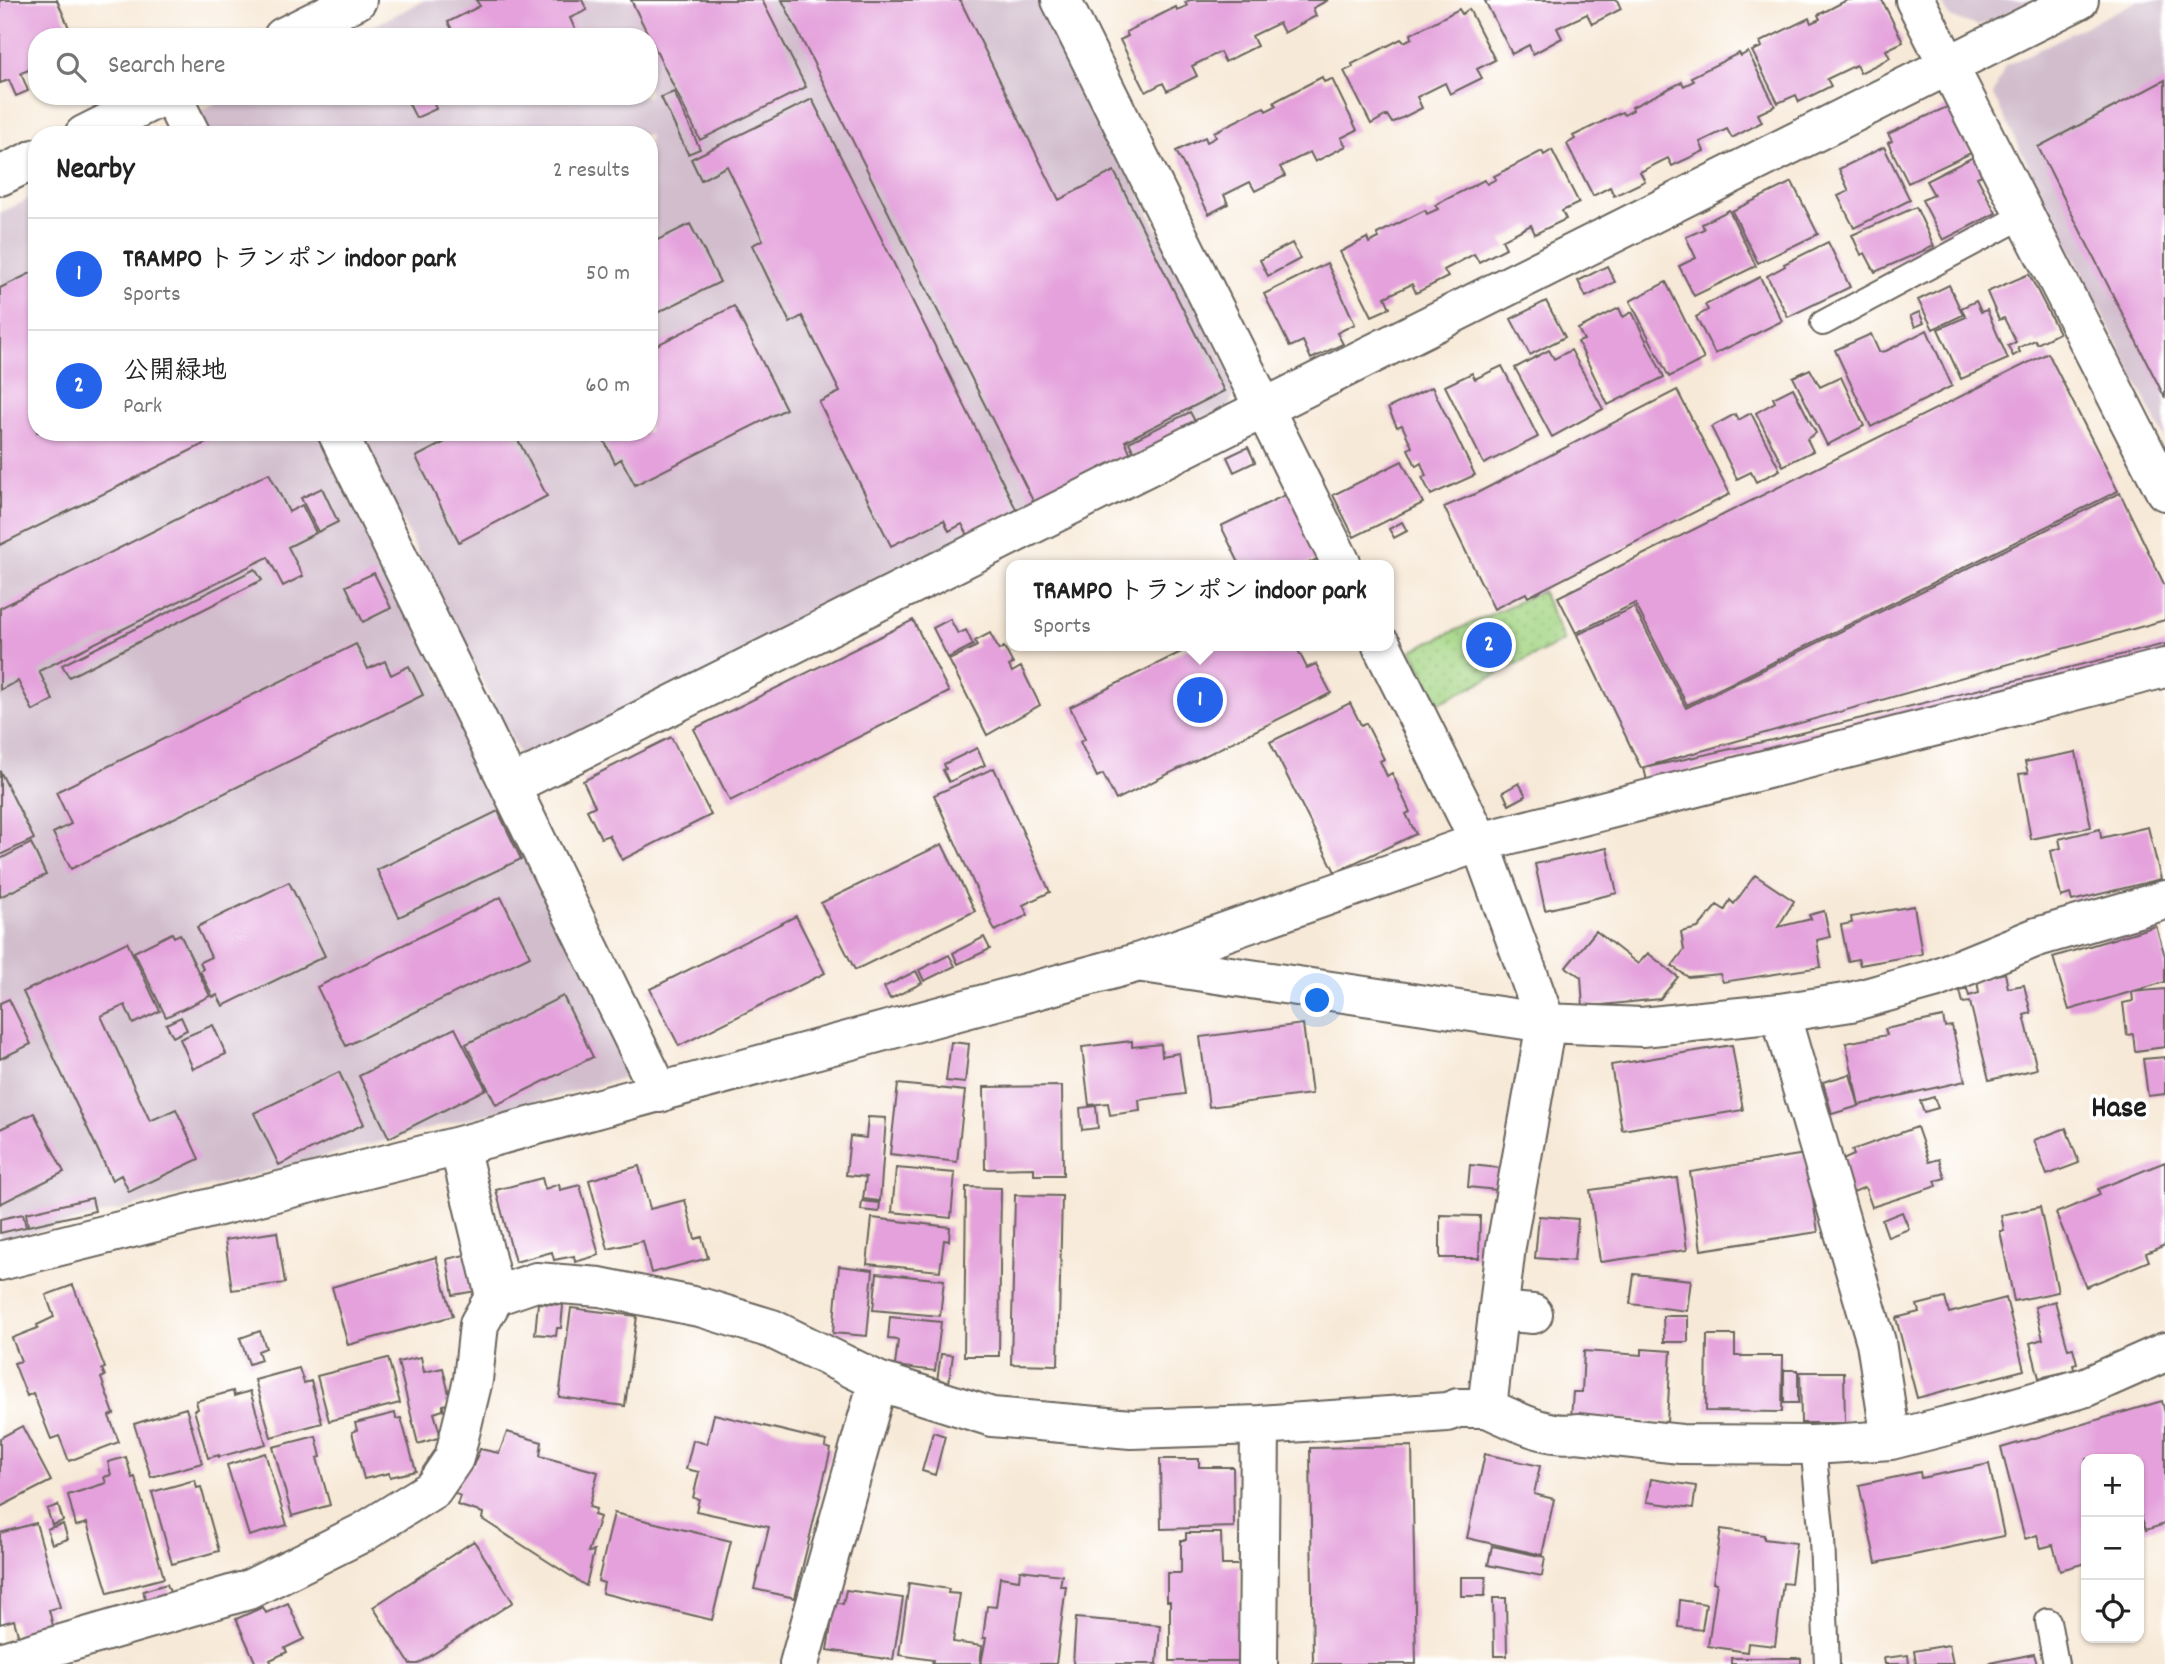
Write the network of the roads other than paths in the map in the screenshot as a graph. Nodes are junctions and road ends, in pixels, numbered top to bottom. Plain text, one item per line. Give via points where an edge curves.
1 (357, 0) edge
2 (1061, 0) edge
3 (1915, 0) edge
4 (2079, 0) edge
5 (301, 28) edge
6 (1948, 65) junction
7 (144, 105) edge
8 (176, 105) edge
9 (102, 126) edge
10 (187, 126) edge
11 (28, 162) edge
12 (0, 176) edge
13 (2025, 215) junction
14 (1823, 323) dead end
15 (1264, 408) junction
16 (341, 441) edge
17 (2165, 491) edge
18 (1340, 560) edge
19 (1384, 651) edge
20 (2165, 668) edge
21 (510, 786) junction
22 (1480, 842) junction
23 (2165, 900) edge
24 (1140, 962) junction
25 (1780, 1013) junction
26 (1546, 1023) junction
27 (660, 1093) junction
28 (459, 1146) junction
29 (0, 1261) edge
30 (495, 1296) junction
31 (2165, 1352) edge
32 (878, 1381) junction
33 (1487, 1408) junction
34 (1260, 1425) junction
35 (1891, 1440) junction
36 (1813, 1445) junction
37 (2048, 1621) dead end
38 (0, 1662) edge
39 (799, 1664) edge
40 (1258, 1664) edge
41 (1827, 1664) edge
42 (2056, 1664) edge

1 - 5 street
2 - 15 street
3 - 6 street
4 - 6 street
6 - 13 street
6 - 15 street
7 - 9 street
8 - 10 street
11 - 12 street
13 - 14 lane
13 - 17 street
15 - 18 street
15 - 21 street
16 - 21 street
19 - 22 street
20 - 22 street
21 - 27 street
22 - 24 street
22 - 26 street
23 - 25 street via 2037,937 1922,982 1852,1002
24 - 26 street
24 - 27 street
25 - 26 street via 1642,1027
25 - 35 street via 1876,1342
26 - 33 street via 1506,1246 1515,1312
27 - 28 street
28 - 29 street
28 - 30 street
30 - 32 street via 536,1282 600,1287 703,1308 772,1329
30 - 38 street via 479,1324 473,1380 454,1458 433,1489 364,1532 248,1590
31 - 35 street via 2086,1387
32 - 34 street via 992,1417 1131,1429
32 - 39 street
33 - 34 street
33 - 36 street via 1538,1430 1569,1434 1681,1444
34 - 40 street
35 - 36 street
36 - 41 lane
37 - 42 lane

